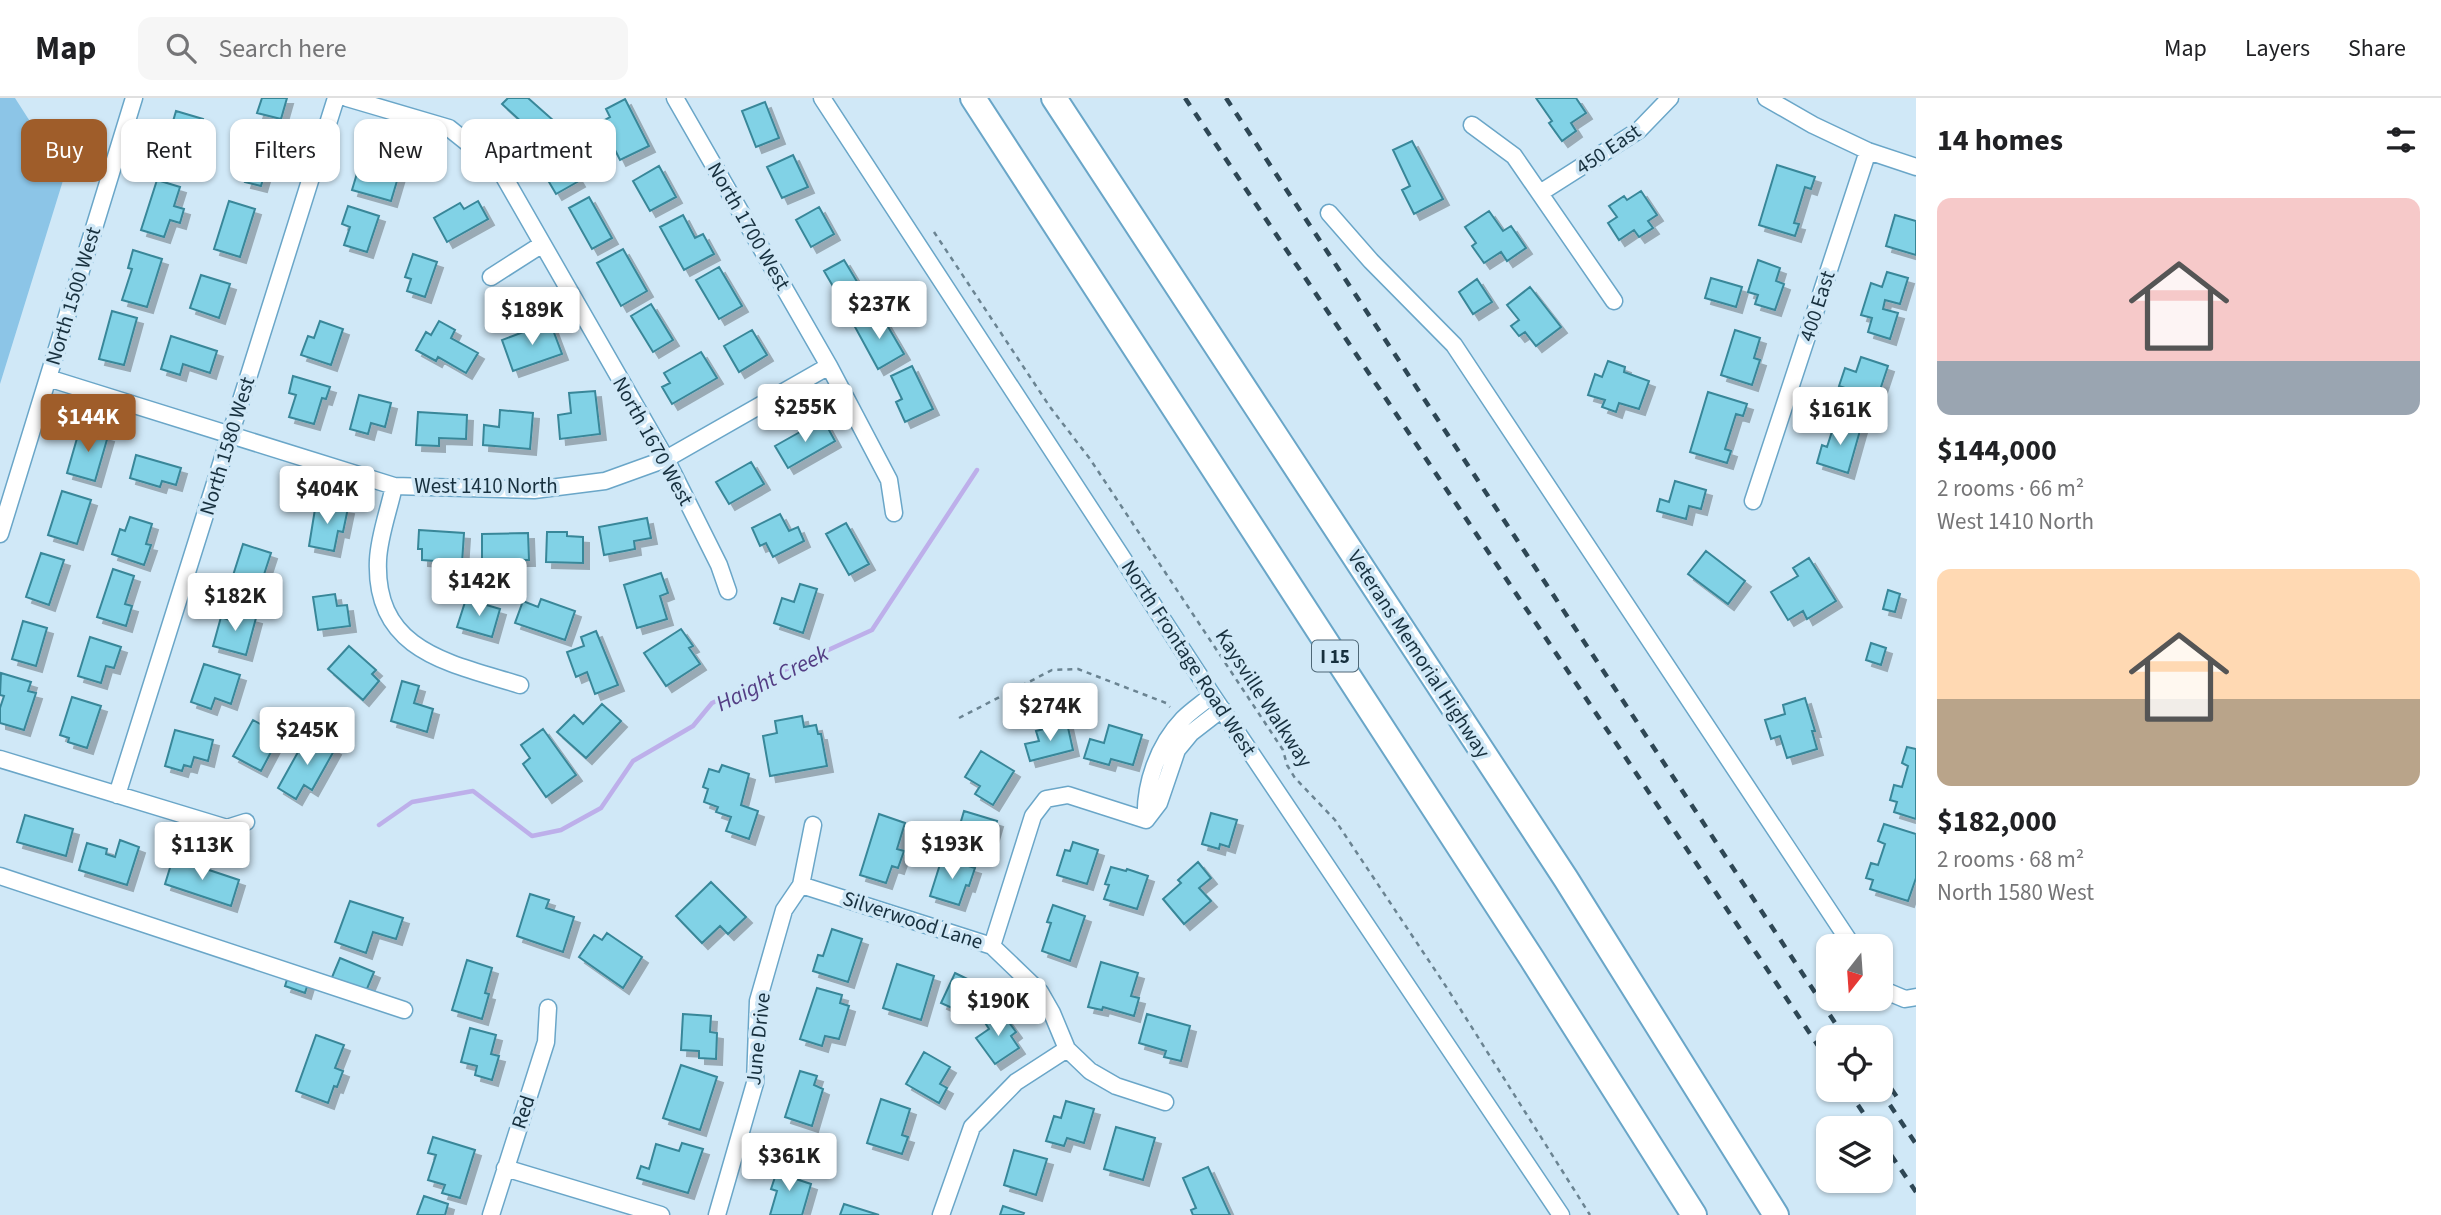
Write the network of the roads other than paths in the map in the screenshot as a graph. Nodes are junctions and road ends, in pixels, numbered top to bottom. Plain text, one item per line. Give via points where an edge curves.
1 (134, 98) edge
2 (336, 98) edge
3 (347, 98) edge
4 (675, 98) edge
5 (822, 98) edge
6 (973, 98) edge
7 (1054, 98) edge
8 (1670, 98) edge
9 (1766, 98) edge
10 (1472, 125) dead end
11 (1868, 151) junction
12 (1916, 167) edge
13 (1540, 193) junction
14 (1329, 212) dead end
15 (541, 245) junction
16 (491, 276) dead end
17 (1614, 301) dead end
18 (829, 366) junction
19 (48, 377) junction
20 (230, 436) junction
21 (666, 459) junction
22 (394, 486) junction
23 (1753, 501) dead end
24 (894, 513) dead end
25 (0, 534) edge
26 (728, 591) dead end
27 (520, 685) dead end
28 (1212, 695) junction
29 (1222, 709) junction
30 (0, 759) edge
31 (117, 795) junction
32 (1146, 820) junction
33 (246, 822) dead end
34 (813, 825) dead end
35 (0, 876) edge
36 (801, 885) junction
37 (1844, 934) edge
38 (992, 946) junction
39 (1894, 994) edge
40 (1916, 997) edge
41 (548, 1007) dead end
42 (404, 1010) dead end
43 (1067, 1049) junction
44 (1674, 1051) junction
45 (1166, 1102) dead end
46 (505, 1168) junction
47 (491, 1215) edge
48 (660, 1215) edge
49 (717, 1215) edge
50 (941, 1215) edge
51 (1561, 1215) edge
52 (1693, 1215) edge
53 (1776, 1215) edge
54 (1794, 1215) edge

1 - 19 street, North 1500 West
2 - 20 street, North 1580 West
3 - 15 street, North 1670 West via 449,128 499,168
4 - 18 street, North 1700 West
5 - 28 street, North Frontage Road West
6 - 52 highway, I 15
7 - 44 highway, Veterans Memorial Highway
8 - 13 street, 450 East via 1639,130
9 - 11 street
10 - 13 street via 1514,156
11 - 12 street
11 - 23 street, 400 East
13 - 17 street
14 - 37 street via 1454,345
15 - 16 street
15 - 21 street, North 1670 West
18 - 21 street, West 1410 North
18 - 24 street, North 1700 West via 889,480
19 - 20 street, West 1410 North
19 - 25 street, North 1500 West
20 - 22 street, West 1410 North
20 - 31 street, North 1580 West
21 - 22 street, West 1410 North via 606,481 534,490
21 - 26 street, North 1670 West
22 - 27 street via 378,560 382,605 407,641 446,662
28 - 29 street, North Frontage Road West
28 - 32 street via 1182,720 1161,748 1145,798
29 - 32 street via 1177,750 1159,803
29 - 51 street, North Frontage Road West
30 - 31 street
31 - 33 street via 227,828
32 - 38 street via 1068,795 1046,799 1033,816
34 - 36 street, June Drive
35 - 42 street
36 - 38 street, Silverwood Lane
36 - 49 street, June Drive via 784,910 758,1001 755,1083
38 - 43 street, Silverwood Lane via 1040,992
39 - 40 street
41 - 46 street, Red via 546,1042
43 - 45 street, Silverwood Lane via 1090,1071 1116,1086
43 - 50 street via 1016,1082 972,1127
44 - 53 highway, Veterans Memorial Highway
44 - 54 highway
46 - 47 street, Red
46 - 48 street

